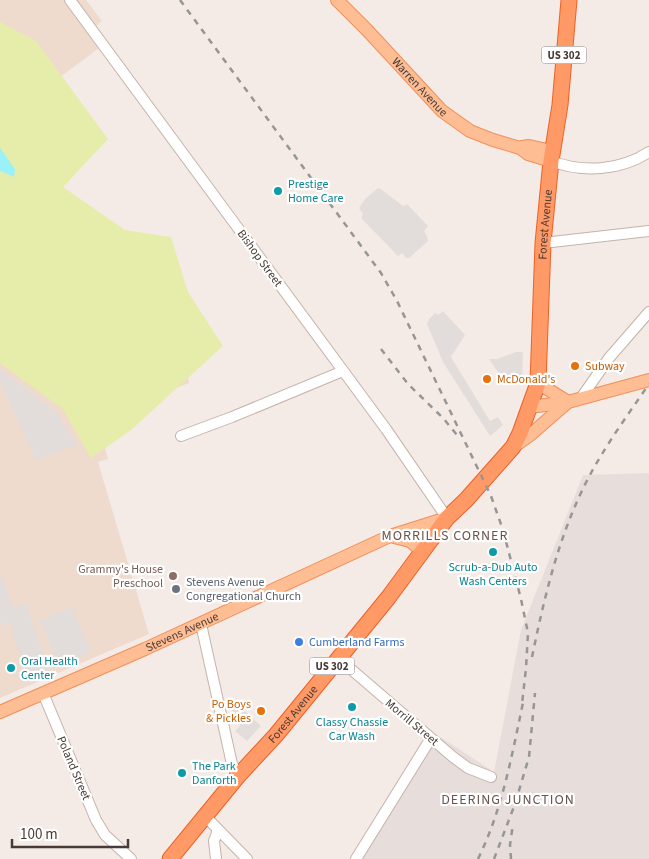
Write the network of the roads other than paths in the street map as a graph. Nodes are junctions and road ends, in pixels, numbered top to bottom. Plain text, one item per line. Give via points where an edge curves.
1 (70, 0) edge
2 (337, 0) edge
3 (569, 0) edge
4 (649, 152) edge
5 (552, 156) junction
6 (649, 231) edge
7 (544, 243) junction
8 (649, 312) edge
9 (343, 370) junction
10 (649, 380) edge
11 (538, 383) junction
12 (581, 398) junction
13 (568, 402) junction
14 (530, 407) junction
15 (180, 436) dead end
16 (513, 448) junction
17 (447, 518) junction
18 (390, 536) junction
19 (423, 552) junction
20 (201, 624) junction
21 (338, 658) junction
22 (43, 693) junction
23 (0, 712) edge
24 (431, 738) junction
25 (238, 776) junction
26 (491, 777) dead end
27 (206, 817) junction
28 (218, 830) junction
29 (131, 859) edge
30 (170, 859) edge
31 (216, 859) edge
32 (247, 859) edge
33 (356, 859) edge

1 - 9 street, Bishop Street
2 - 5 main road, Warren Avenue via 453,120 470,131 520,148 528,154
3 - 5 highway, Forest Avenue / US 302
4 - 5 street via 632,161 597,168 567,167
5 - 7 highway, Forest Avenue / US 302
6 - 7 street
7 - 11 highway, Forest Avenue / US 302
8 - 12 street via 609,358
9 - 15 street
9 - 17 street, Bishop Street
10 - 12 main road
11 - 13 main road
11 - 14 highway, Forest Avenue / US 302
12 - 13 main road
13 - 14 main road
13 - 16 main road
14 - 16 highway, Forest Avenue / US 302
16 - 17 highway, US 302
17 - 18 main road, Stevens Avenue
17 - 19 highway, Forest Avenue / US 302
18 - 19 main road via 410,541
18 - 20 main road, Stevens Avenue
19 - 21 highway, Forest Avenue / US 302
20 - 22 main road, Stevens Avenue
20 - 25 street via 232,764
21 - 24 street, Morrill Street
21 - 25 highway, Forest Avenue / US 302
22 - 23 main road, Stevens Avenue
22 - 29 street, Poland Street via 96,820 105,835
24 - 26 street, Morrill Street via 468,768
24 - 33 street
25 - 27 highway, Forest Avenue / US 302
27 - 28 street
27 - 30 highway, Forest Avenue / US 302
28 - 31 street via 214,841
28 - 32 street

